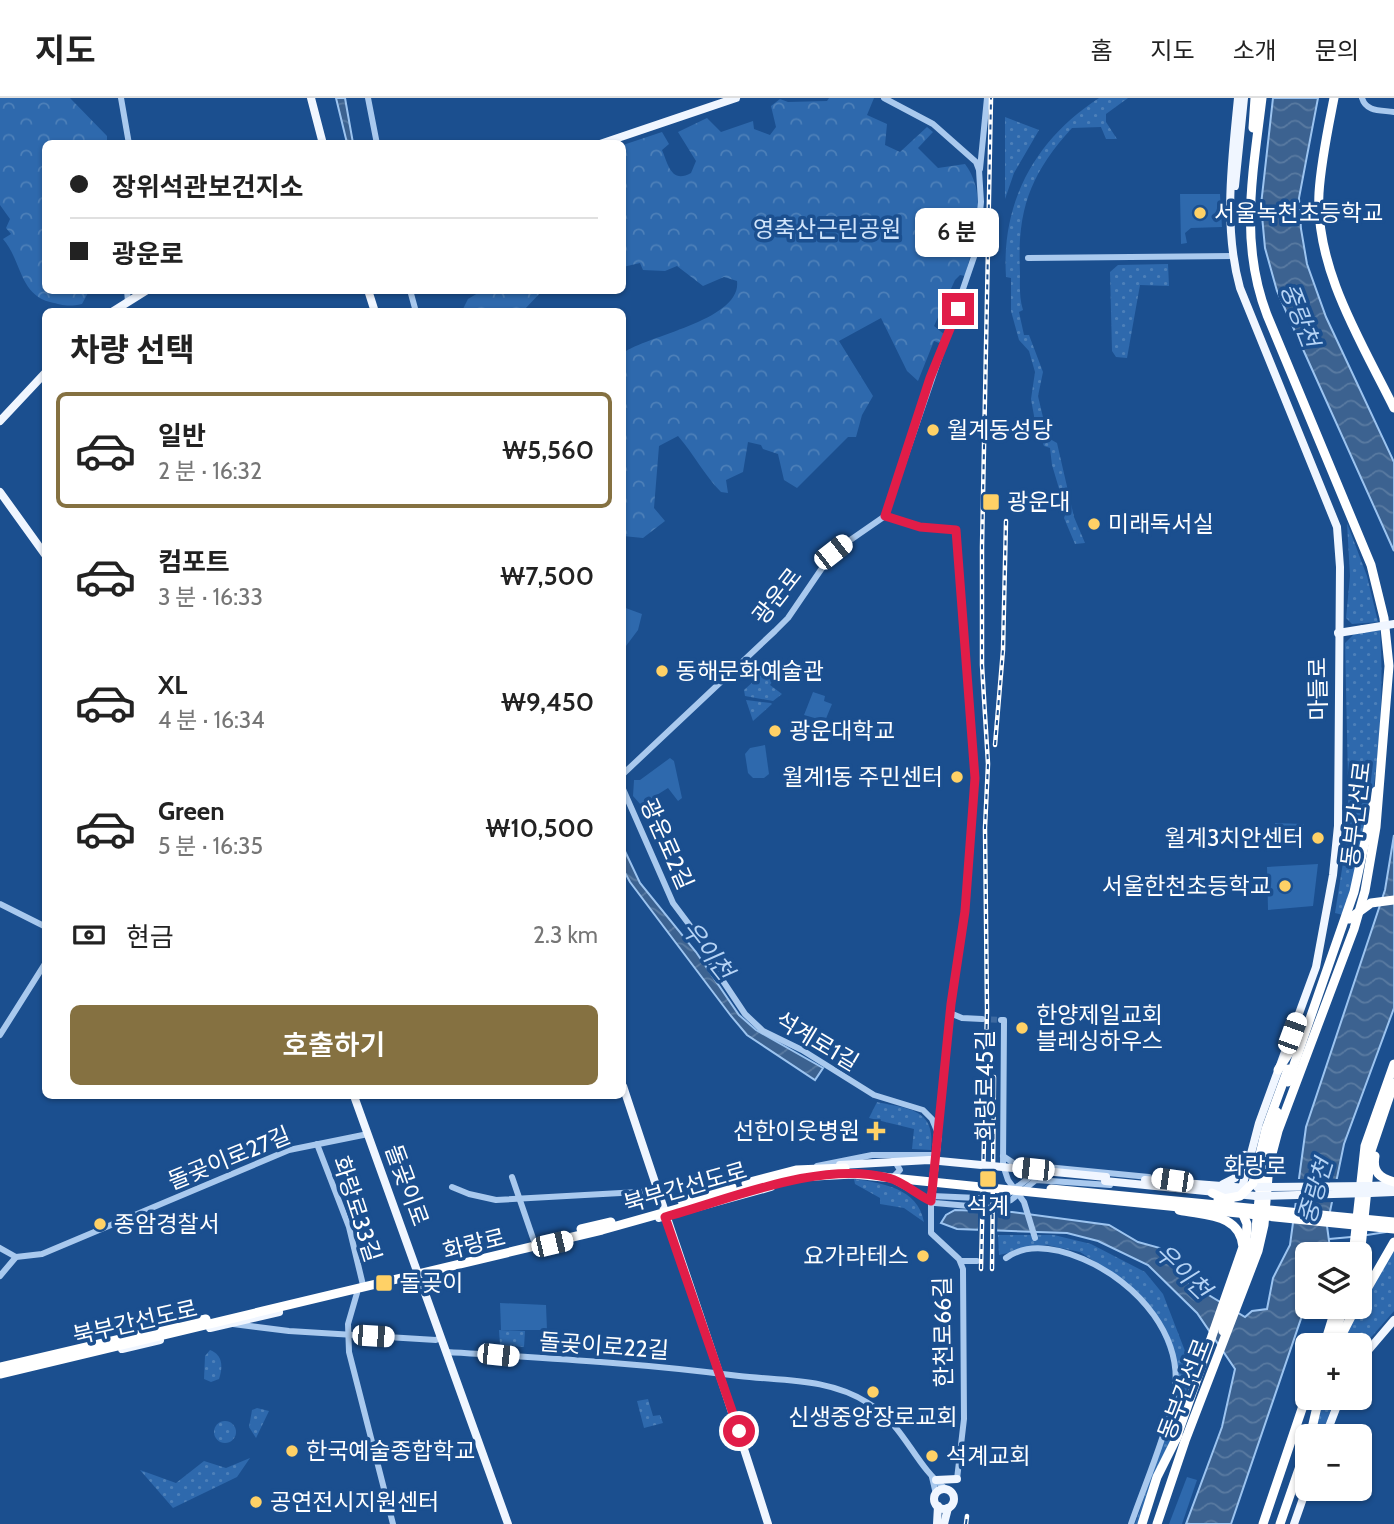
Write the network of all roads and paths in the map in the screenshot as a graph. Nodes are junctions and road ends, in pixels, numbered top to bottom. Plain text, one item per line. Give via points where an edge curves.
1 (121, 98) edge
2 (311, 98) edge
3 (368, 98) edge
4 (736, 98) edge
5 (884, 98) edge
6 (987, 98) edge
7 (1233, 98) edge
8 (1238, 98) edge
9 (1244, 98) edge
10 (1255, 98) edge
11 (1262, 98) edge
12 (1334, 98) edge
13 (1362, 98) edge
14 (1394, 112) edge
15 (128, 140) edge
16 (322, 140) edge
17 (376, 140) edge
18 (612, 140) edge
19 (979, 170) junction
20 (1252, 172) junction
21 (1230, 175) junction
22 (1233, 196) junction
23 (1233, 256) junction
24 (1028, 258) dead end
25 (127, 294) edge
26 (141, 294) edge
27 (128, 302) junction
28 (118, 308) edge
29 (42, 376) edge
30 (1394, 408) edge
31 (0, 421) edge
32 (0, 492) edge
33 (885, 516) junction
34 (42, 550) edge
35 (1394, 624) edge
36 (1338, 633) junction
37 (1381, 769) junction
38 (626, 771) edge
39 (626, 796) edge
40 (1394, 900) edge
41 (0, 904) edge
42 (42, 925) edge
43 (1340, 935) junction
44 (706, 947) joint
45 (42, 968) edge
46 (1322, 986) junction
47 (950, 1013) junction
48 (982, 1019) tunnel mouth
49 (1001, 1020) dead end
50 (1305, 1026) junction
51 (0, 1035) edge
52 (1394, 1064) edge
53 (1278, 1070) junction
54 (1394, 1083) edge
55 (626, 1095) edge
56 (355, 1099) edge
57 (1394, 1099) edge
58 (938, 1133) junction
59 (368, 1134) junction
60 (1253, 1139) junction
61 (317, 1144) junction
62 (888, 1154) junction
63 (936, 1155) junction
64 (1003, 1156) junction
65 (1045, 1167) junction
66 (1056, 1167) junction
67 (512, 1177) dead end
68 (789, 1177) junction
69 (889, 1178) junction
70 (1105, 1179) junction
71 (1054, 1180) junction
72 (1394, 1183) edge
73 (1199, 1184) junction
74 (452, 1187) dead end
75 (1166, 1188) junction
76 (1213, 1189) junction
77 (1370, 1189) junction
78 (657, 1191) junction
79 (1017, 1192) junction
80 (1241, 1192) junction
81 (1394, 1192) edge
82 (520, 1198) junction
83 (932, 1198) junction
84 (1155, 1202) junction
85 (1242, 1212) junction
86 (663, 1213) junction
87 (646, 1218) junction
88 (1394, 1223) edge
89 (1394, 1229) edge
90 (1360, 1232) junction
91 (1035, 1238) dead end
92 (1357, 1242) edge
93 (1360, 1242) edge
94 (1394, 1242) edge
95 (535, 1244) junction
96 (0, 1248) edge
97 (16, 1257) junction
98 (1006, 1258) dead end
99 (961, 1261) junction
100 (977, 1261) dead end
101 (419, 1274) junction
102 (0, 1276) edge
103 (403, 1278) junction
104 (1244, 1281) junction
105 (1372, 1281) edge
106 (363, 1284) junction
107 (357, 1293) junction
108 (1225, 1317) junction
109 (1336, 1319) joint
110 (1394, 1320) edge
111 (227, 1322) junction
112 (1330, 1333) edge
113 (1335, 1333) edge
114 (347, 1334) junction
115 (441, 1337) junction
116 (1222, 1344) junction
117 (1372, 1346) edge
118 (447, 1352) junction
119 (718, 1371) junction
120 (0, 1372) edge
121 (1197, 1397) junction
122 (1302, 1410) edge
123 (1176, 1439) junction
124 (929, 1472) junction
125 (957, 1479) junction
126 (936, 1480) junction
127 (1295, 1481) edge
128 (948, 1491) junction
129 (936, 1494) junction
130 (1302, 1501) edge
131 (943, 1507) junction
132 (393, 1524) edge
133 (508, 1524) edge
134 (768, 1524) edge
135 (937, 1524) edge
136 (944, 1524) edge
137 (1131, 1524) edge
138 (1144, 1524) edge
139 (1157, 1524) edge
140 (1263, 1524) edge
141 (1280, 1524) edge
142 (1294, 1524) edge

1 - 15 street
2 - 16 main road
3 - 17 street
4 - 18 main road
5 - 19 street via 933,124 976,162
6 - 19 street
7 - 21 main road
8 - 21 main road, 마들로
9 - 22 main road, 마들로
10 - 20 highway
11 - 20 highway, 동부간선로
12 - 30 highway via 1320,184 1320,224 1335,284
13 - 14 street via 1373,110
19 - 33 street via 976,251
20 - 37 highway, 동부간선로 via 1249,235 1260,295 1362,540 1380,595 1389,679
21 - 22 main road, 마들로
22 - 23 main road, 마들로
23 - 24 street
23 - 36 main road, 마들로 via 1240,288 1337,527
25 - 27 street
26 - 27 main road
27 - 28 main road
29 - 31 main road
32 - 34 main road
33 - 38 street, 광운로 via 833,552 788,618
33 - 47 street via 920,527 956,530 975,778 965,911
35 - 36 main road, bridge
36 - 53 main road, 마들로 via 1338,826 1332,875 1316,967
37 - 43 highway via 1360,871
37 - 104 highway, 동부간선로 via 1375,842 1360,912 1278,1131 1269,1165 1261,1239
39 - 44 street, 광운로2길 via 673,903
40 - 43 highway, bridge via 1370,903 1349,919
41 - 42 street
43 - 46 highway
44 - 58 street, 석계로1길 via 709,960 745,1014 763,1031 874,1095 923,1110
45 - 51 street
46 - 50 highway
46 - 104 highway via 1269,1135 1257,1230
47 - 48 street, 화랑로45길
47 - 58 street
49 - 64 street, 화랑로45길
50 - 53 highway
50 - 84 highway, bridge via 1265,1133 1256,1177 1247,1190 1223,1200
52 - 90 highway via 1365,1146
53 - 60 main road, 마들로
54 - 90 highway via 1371,1151
55 - 78 main road
56 - 59 main road, 돌곶이로
57 - 72 highway via 1374,1165 1381,1177
58 - 63 main road, 한천로66길
59 - 61 street, 돌곶이로27길
59 - 101 main road, 돌곶이로
60 - 76 main road via 1234,1179
60 - 80 main road, 마들로
61 - 97 street, 돌곶이로27길 via 289,1150 42,1255
61 - 106 street, 화랑로33길 via 349,1227
62 - 63 street, 화랑로
62 - 68 street, 화랑로 via 846,1159
62 - 69 street via 900,1170
63 - 83 main road, 한천로66길
64 - 65 street via 1015,1164
64 - 79 street, 화랑로45길 via 1008,1180
65 - 66 street, 화랑로
65 - 79 street, 화랑로
66 - 71 street via 1050,1174
66 - 73 street, 화랑로
67 - 82 street
68 - 69 street, 화랑로
68 - 70 main road, 화랑로, bridge via 840,1167 929,1160
68 - 86 main road, 화랑로
69 - 83 street, 화랑로
70 - 73 main road, 화랑로
70 - 75 main road, 화랑로
71 - 75 street, 화랑로
71 - 79 street, 화랑로 via 1036,1180
72 - 77 main road, 화랑로
73 - 76 main road, 화랑로
74 - 82 street via 482,1198
75 - 76 main road, 화랑로
76 - 80 main road, 화랑로
76 - 85 highway
77 - 80 main road, 화랑로, bridge
77 - 81 main road, 화랑로
78 - 82 street
78 - 86 main road
79 - 83 street, 화랑로 via 992,1208
79 - 91 street, 화랑로45길
80 - 85 highway
82 - 95 street
83 - 99 street, 한천로66길 via 930,1233
84 - 88 highway, 북부간선도로, bridge
84 - 89 highway, 북부간선도로, bridge
84 - 120 highway, 북부간선도로, bridge via 834,1167 796,1170 446,1263
84 - 123 highway, bridge via 1222,1217 1235,1226 1242,1239 1242,1258
85 - 104 highway via 1247,1230
86 - 87 main road, 화랑로
86 - 119 main road
87 - 95 main road, 화랑로
87 - 101 main road, 화랑로
90 - 92 highway
90 - 93 highway
94 - 105 highway
95 - 101 main road, 화랑로
96 - 97 street
97 - 102 street
98 - 137 street via 1039,1248 1107,1269 1156,1316 1166,1335 1175,1373 1173,1401
99 - 100 street
99 - 125 street, 한천로66길 via 964,1419
101 - 103 main road, 화랑로
101 - 115 main road, 돌곶이로
103 - 106 main road, 화랑로
103 - 107 main road, 화랑로
104 - 108 highway
104 - 116 highway, 동부간선로
106 - 111 main road, 화랑로
107 - 111 main road, 화랑로
107 - 114 street
108 - 116 highway
108 - 121 highway
109 - 112 highway
109 - 113 highway
110 - 117 main road
111 - 114 street
111 - 120 main road, 화랑로
114 - 115 street
114 - 132 street
115 - 118 main road, 돌곶이로
116 - 121 highway, 동부간선로
118 - 119 street, 돌곶이로22길
118 - 133 main road, 돌곶이로
119 - 124 street, 돌곶이로22길 via 825,1385 861,1399 897,1426
119 - 134 main road
121 - 123 highway
121 - 139 highway, 동부간선로
122 - 140 highway
123 - 138 highway
124 - 126 street
124 - 129 street
125 - 126 main road
125 - 128 main road
126 - 128 street
127 - 141 highway
128 - 129 main road
128 - 131 main road via 954,1501
129 - 131 main road
130 - 142 main road
131 - 135 main road
131 - 136 main road

